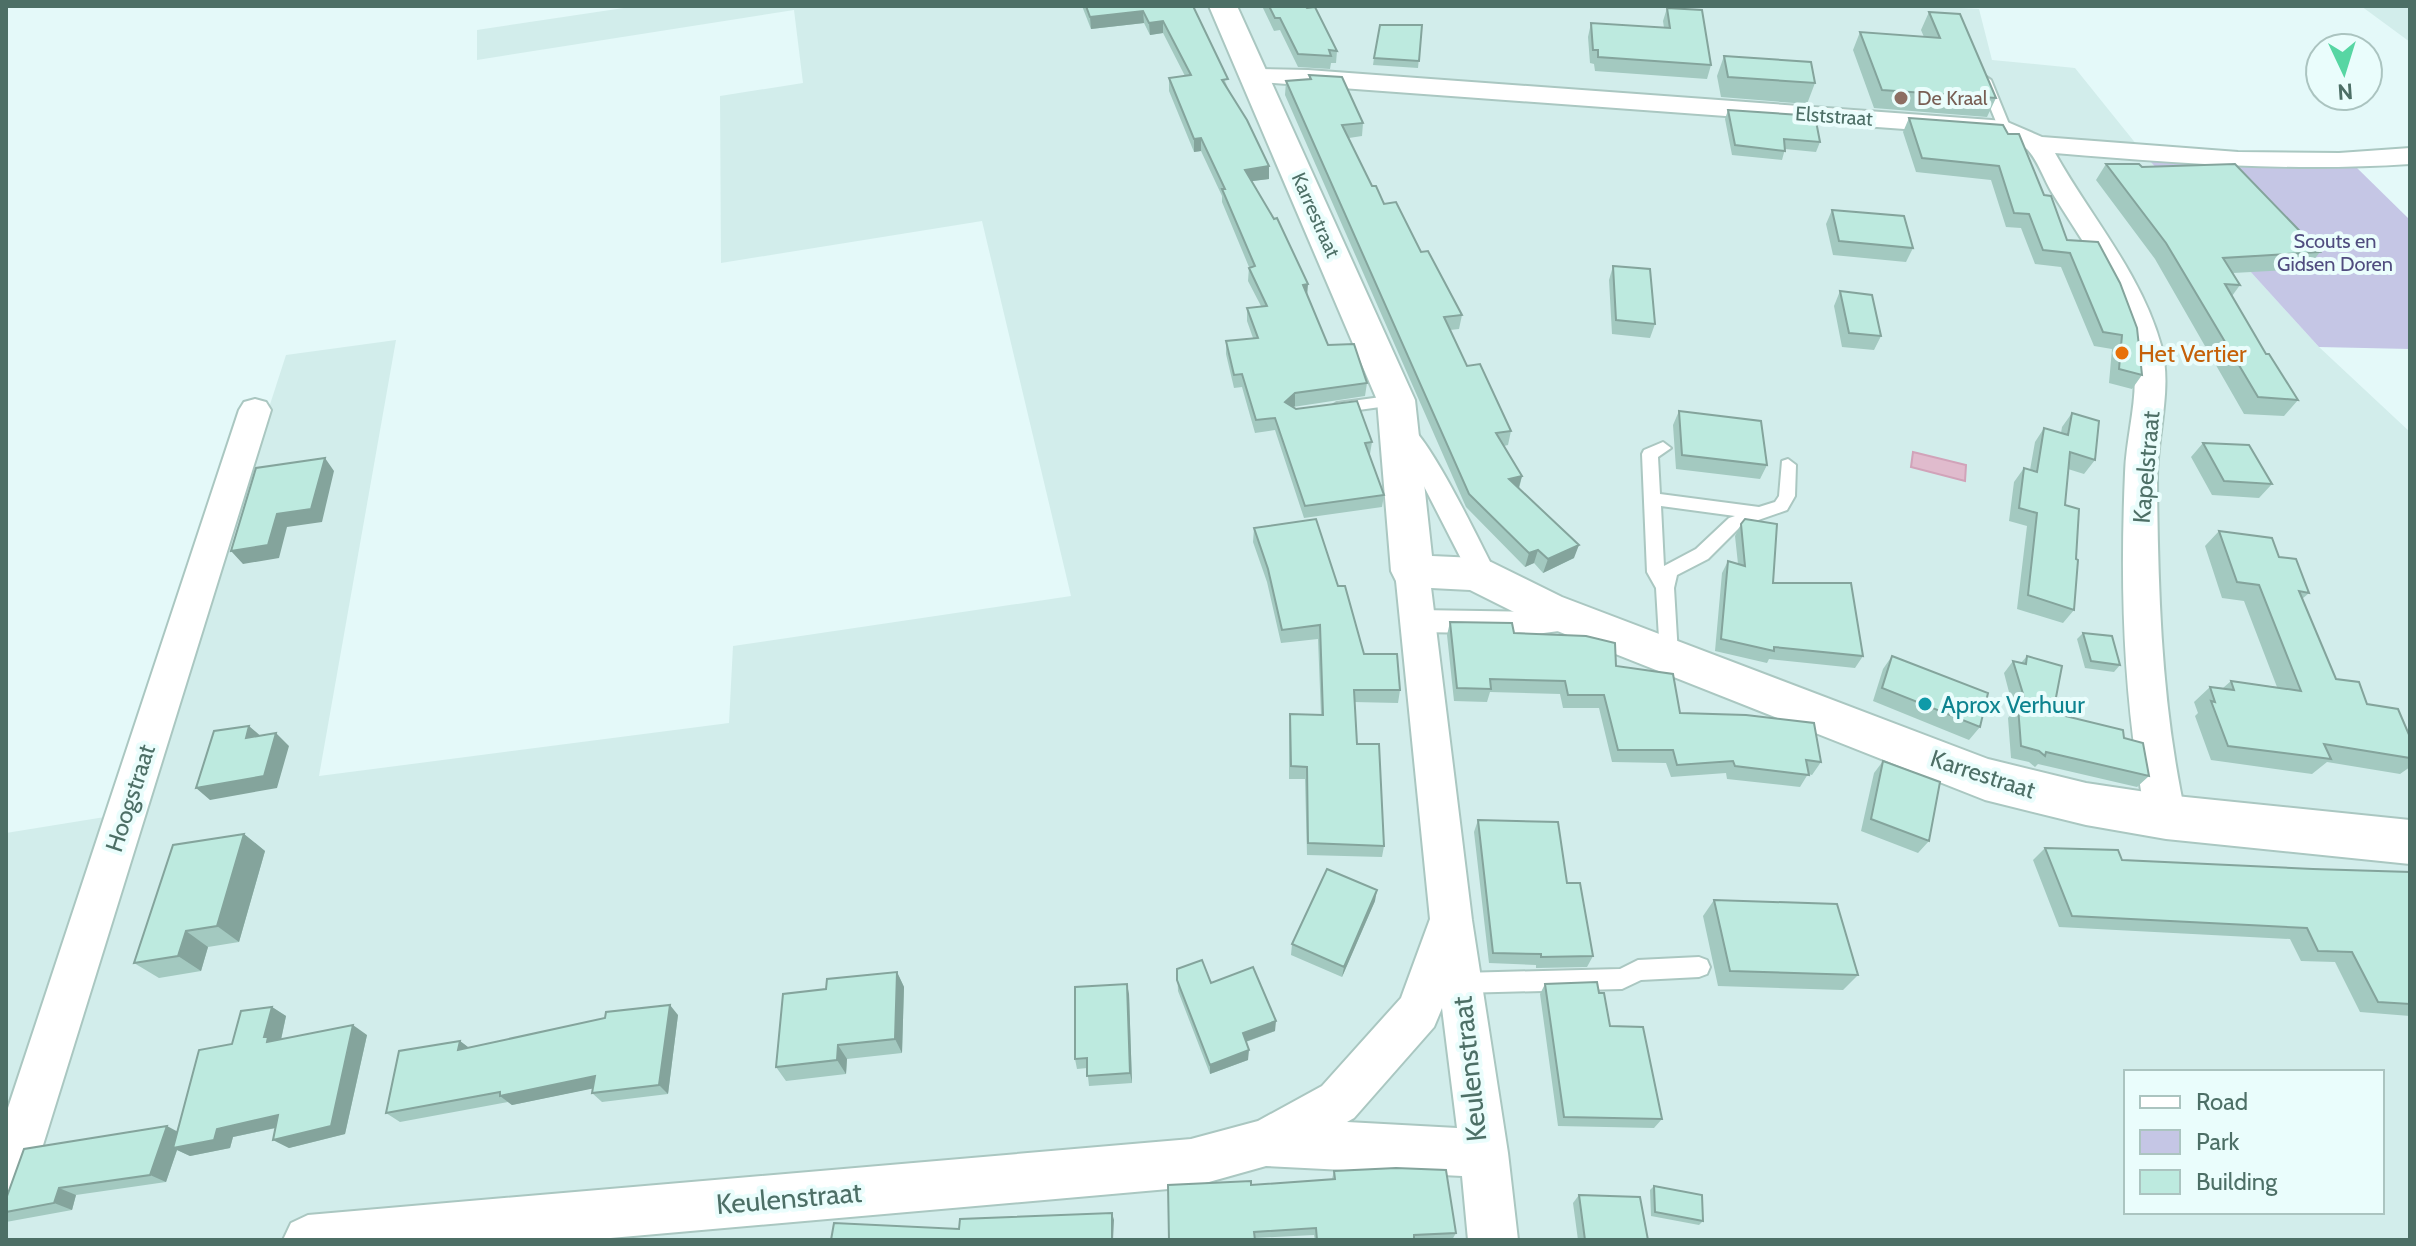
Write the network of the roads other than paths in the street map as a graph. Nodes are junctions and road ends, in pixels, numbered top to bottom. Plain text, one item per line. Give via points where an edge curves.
1 (1223, 6) edge
2 (1983, 73) edge
3 (1255, 76) junction
4 (2005, 129) junction
5 (2037, 144) junction
6 (2410, 156) edge
7 (255, 410) dead end
8 (1325, 410) edge
9 (1398, 414) junction
10 (1663, 448) dead end
11 (1788, 465) dead end
12 (1652, 499) junction
13 (1766, 513) junction
14 (1412, 571) junction
15 (1484, 577) junction
16 (1665, 588) junction
17 (1577, 620) junction
18 (1418, 621) junction
19 (1669, 655) junction
20 (2166, 817) junction
21 (2410, 842) edge
22 (1451, 919) junction
23 (1699, 967) dead end
24 (1460, 983) junction
25 (1266, 1142) junction
26 (1484, 1153) junction
27 (6, 1187) edge
28 (308, 1240) edge
29 (1493, 1240) edge

1 - 3 street, Karrestraat
2 - 4 lane
3 - 4 street, Elststraat
3 - 9 street, Karrestraat
4 - 5 street, Elststraat
5 - 6 street, Elststraat via 2238,160
5 - 20 street, Kapelstraat via 2115,267 2135,312 2151,370 2152,402 2141,464 2140,582 2151,756
7 - 27 street, Hoogstraat
8 - 9 lane
9 - 14 street, Karrestraat
9 - 15 street, Karrestraat
10 - 12 lane via 1650,454
11 - 13 lane via 1787,496
12 - 13 lane
12 - 16 lane via 1656,572
13 - 16 lane via 1735,522 1702,554 1669,571
14 - 15 street, Karrestraat
14 - 18 street, Keulenstraat
15 - 17 street, Karrestraat
16 - 19 lane
17 - 18 street, Karrestraat
17 - 19 street, Karrestraat
18 - 22 street, Keulenstraat
19 - 20 street, Karrestraat via 1985,779
20 - 21 street, Karrestraat
22 - 24 street, Keulenstraat
22 - 25 street, Keulenstraat via 1418,1012 1338,1102
23 - 24 lane via 1638,970 1622,979
24 - 26 street, Keulenstraat
25 - 26 street, Keulenstraat
25 - 28 street, Keulenstraat via 1191,1163
26 - 29 street

